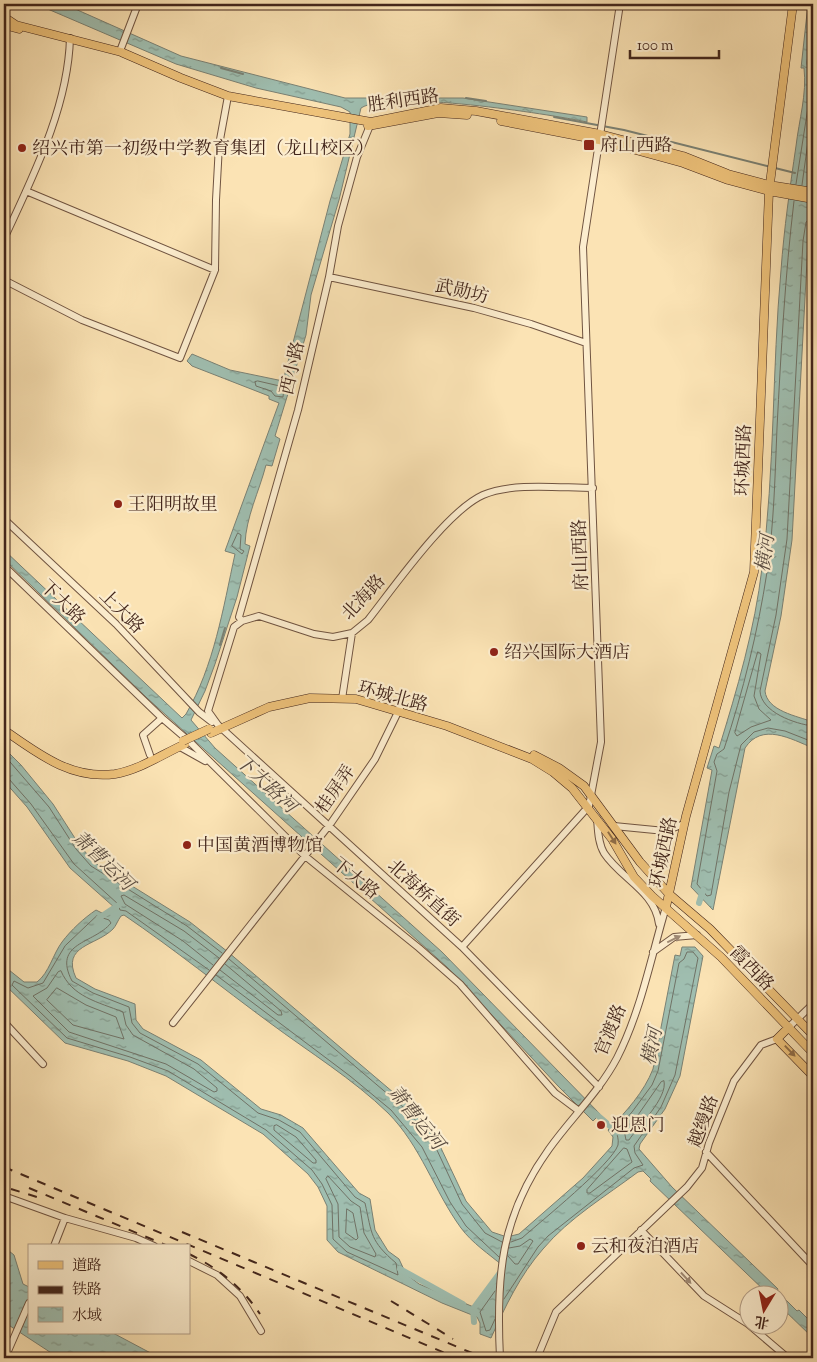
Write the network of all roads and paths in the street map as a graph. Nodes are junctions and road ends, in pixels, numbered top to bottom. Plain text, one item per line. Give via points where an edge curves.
1 (7, 4) edge
2 (138, 4) edge
3 (620, 4) edge
4 (793, 4) edge
5 (4, 21) edge
6 (70, 40) junction
7 (120, 51) junction
8 (228, 98) junction
9 (367, 124) junction
10 (599, 137) junction
11 (769, 188) junction
12 (26, 191) junction
13 (813, 192) edge
14 (813, 199) edge
15 (4, 239) edge
16 (215, 270) junction
17 (329, 276) junction
18 (4, 280) edge
19 (586, 342) junction
20 (593, 488) junction
21 (4, 519) edge
22 (4, 566) edge
23 (242, 621) junction
24 (352, 633) junction
25 (342, 697) junction
26 (399, 709) junction
27 (162, 718) junction
28 (4, 726) edge
29 (220, 727) junction
30 (4, 730) edge
31 (183, 744) junction
32 (150, 755) junction
33 (212, 763) junction
34 (591, 794) junction
35 (589, 806) junction
36 (597, 818) junction
37 (684, 824) junction
38 (328, 826) junction
39 (614, 826) junction
40 (304, 856) junction
41 (669, 894) junction
42 (666, 907) junction
43 (660, 928) junction
44 (697, 935) junction
45 (462, 947) junction
46 (653, 952) junction
47 (813, 1004) edge
48 (798, 1018) junction
49 (4, 1022) edge
50 (173, 1023) dead end
51 (789, 1027) junction
52 (813, 1035) edge
53 (777, 1039) junction
54 (813, 1052) edge
55 (43, 1064) dead end
56 (813, 1076) edge
57 (599, 1087) junction
58 (579, 1111) junction
59 (706, 1152) junction
60 (4, 1196) edge
61 (65, 1218) junction
62 (641, 1230) junction
63 (54, 1244) edge
64 (150, 1244) edge
65 (190, 1262) edge
66 (813, 1266) edge
67 (28, 1306) edge
68 (261, 1331) dead end
69 (5, 1358) edge
70 (500, 1358) edge
71 (537, 1358) edge
72 (788, 1358) edge

1 - 5 street
2 - 7 street
3 - 10 street, 府山西路
4 - 11 main road, 环城西路
5 - 6 main road, 胜利西路
6 - 7 main road, 胜利西路
6 - 8 main road, 胜利西路 via 120,55 179,84
6 - 12 street via 59,106
7 - 8 main road, 胜利西路
8 - 9 main road, 胜利西路
8 - 16 street via 219,154
9 - 10 main road, 胜利西路 via 427,110 458,108
9 - 17 street, 西小路 via 338,226
10 - 11 main road, 胜利西路 via 682,156
10 - 19 street, 府山西路 via 583,247
11 - 13 main road, 胜利西路
11 - 14 main road, 胜利西路
11 - 37 main road, 环城西路 via 754,572
12 - 15 street
12 - 16 street
16 - 18 street via 180,358 82,320
17 - 19 street, 武勋坊 via 474,308
17 - 23 street, 西小路 via 298,410 239,617
19 - 20 street, 府山西路
20 - 24 street, 北海路 via 511,488 483,495 454,515 368,620
20 - 34 street, 府山西路 via 601,742
21 - 29 street, 上大路 via 116,624 199,712
22 - 27 street, 下大路
23 - 24 street, 北海路 via 258,616 314,634 334,637
23 - 29 street via 234,627 208,711
24 - 25 street
25 - 26 main road, 环城北路 via 355,695
25 - 29 main road, 环城北路 via 310,695 267,703
26 - 34 main road, 环城北路 via 450,721 529,753 559,768
26 - 35 main road, 环城北路 via 532,759 553,772
26 - 38 street, 桂屏弄 via 374,758
27 - 32 street via 143,736
27 - 33 street, 下大路
28 - 32 main road, 环城北路 via 48,757 70,767 97,771 114,769
29 - 31 main road, 环城北路, bridge
29 - 38 street, 北海桥直街
30 - 31 main road, 环城北路 via 47,760 70,770 97,774 115,774 131,769
31 - 32 main road, 环城北路
31 - 33 street
33 - 40 street, 下大路
34 - 35 street, 府山西路
34 - 39 main road, 环城北路
35 - 36 main road, 环城北路
35 - 45 street
36 -> 42 main road, 环城北路 via 634,877
36 - 43 street via 604,853 658,910
37 - 39 street via 665,831
37 - 41 main road, 环城西路
38 - 40 street, 桂屏弄
38 - 45 street, 北海桥直街
39 - 41 main road, 环城北路
40 - 50 street, 桂屏弄
40 - 58 street, 下大路 via 460,984 555,1093
41 - 42 main road, 环城西路
41 - 48 main road, 霞西路 via 710,929
42 - 43 street, 官渡路
42 - 44 main road, 霞西路
43 - 46 street, 官渡路
46 -> 44 street via 674,937
44 - 51 main road, 霞西路
45 - 57 street, 北海桥直街
46 - 57 street, 官渡路 via 632,1024
47 - 48 street
48 - 51 street
48 - 52 main road, 霞西路
49 - 55 street
51 - 53 main road
51 - 54 main road, 霞西路
53 -> 56 main road
53 - 59 street, 越缦路 via 761,1045 734,1081
57 - 58 street, 官渡路
58 - 70 street, 官渡路 via 534,1172 508,1230 498,1295
59 - 62 street, 越缦路 via 702,1168 687,1187
59 - 66 street
60 - 61 street
61 - 63 street
61 - 64 street
62 - 71 street, 越缦路 via 556,1312
62 -> 72 street via 704,1296 748,1324
65 - 68 street via 217,1274 240,1296
67 - 69 street

